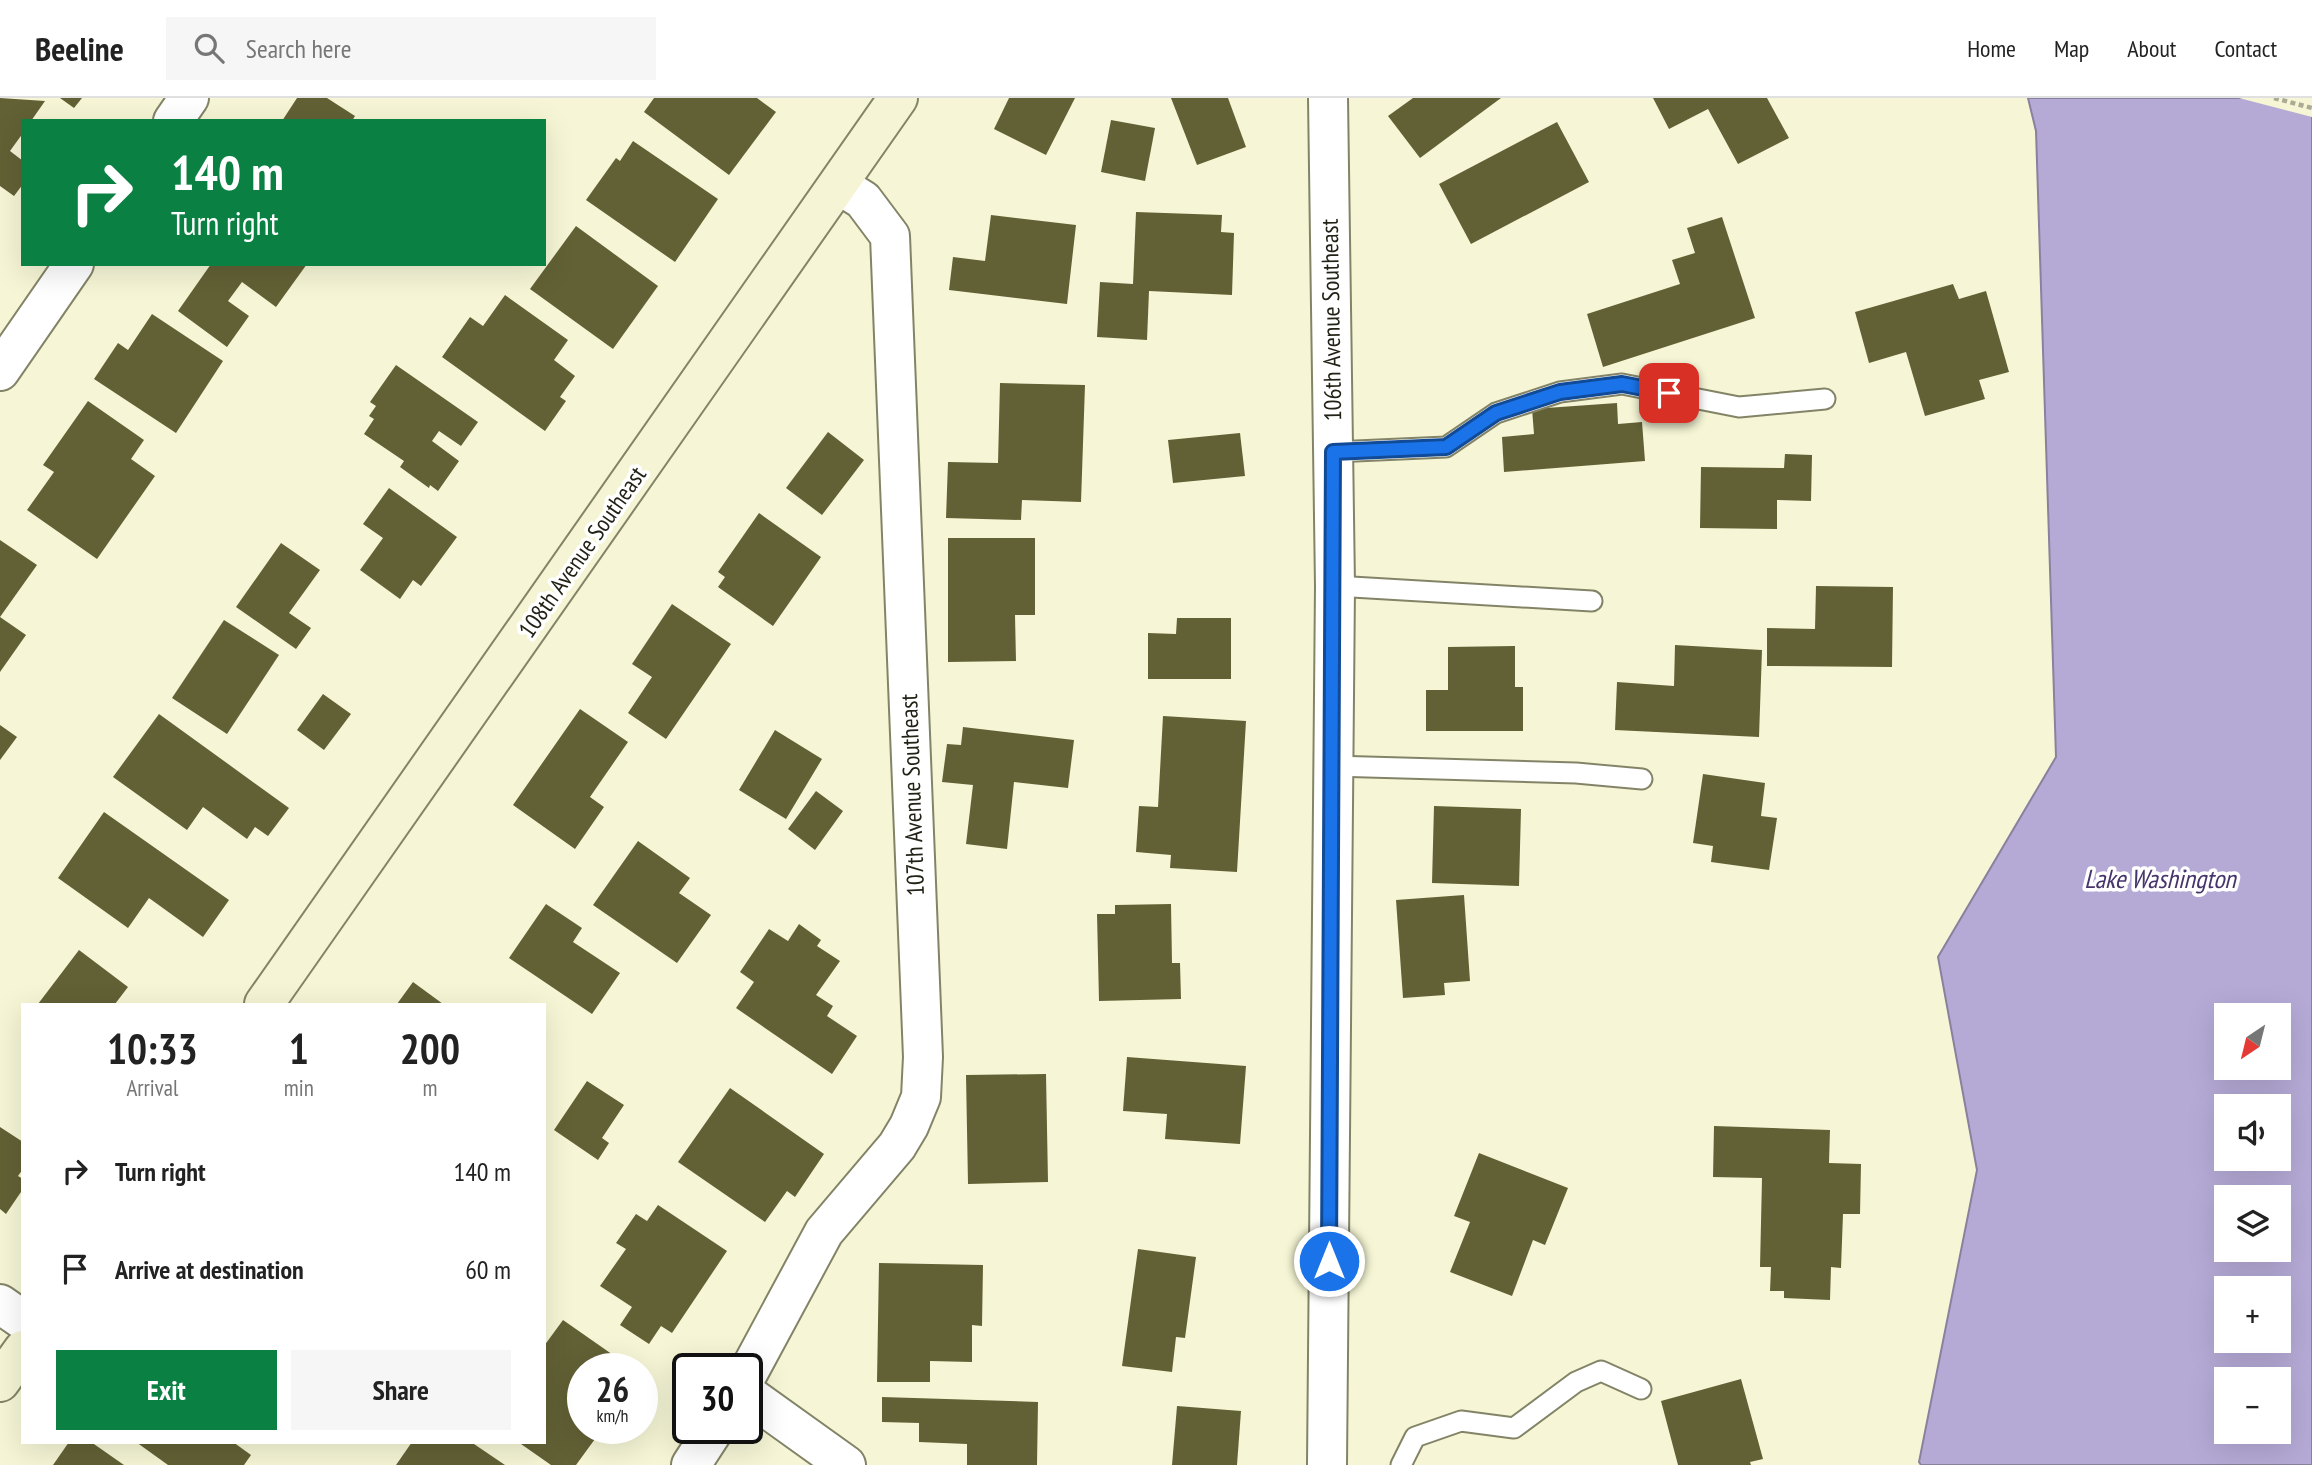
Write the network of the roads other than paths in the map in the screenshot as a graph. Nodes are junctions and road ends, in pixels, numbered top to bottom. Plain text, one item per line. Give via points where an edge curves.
1 (188, 98) edge
2 (898, 98) edge
3 (1328, 98) edge
4 (174, 119) edge
5 (839, 185) junction
6 (73, 266) edge
7 (0, 371) edge
8 (1825, 399) dead end
9 (1333, 452) junction
10 (1335, 586) junction
11 (1592, 601) dead end
12 (1332, 766) junction
13 (1642, 779) dead end
14 (265, 1003) edge
15 (0, 1304) edge
16 (21, 1319) edge
17 (21, 1353) edge
18 (759, 1353) edge
19 (0, 1382) edge
20 (1641, 1389) dead end
21 (763, 1405) edge
22 (705, 1444) edge
23 (691, 1465) edge
24 (846, 1465) edge
25 (1327, 1465) edge
26 (1401, 1465) edge

1 - 4 street
2 - 5 street, 108th Avenue Southeast
3 - 9 street, 106th Avenue Southeast
5 - 14 street, 108th Avenue Southeast
5 - 18 street, 107th Avenue Southeast via 863,200 890,236 923,1057 920,1097 897,1146 824,1232
6 - 7 street
8 - 9 lane via 1739,407 1622,384 1560,392 1496,413 1446,447
9 - 10 street, 106th Avenue Southeast
10 - 11 lane
10 - 12 street, 106th Avenue Southeast
12 - 13 lane
12 - 25 street, 106th Avenue Southeast
15 - 16 street
17 - 19 street
20 - 26 lane via 1601,1371 1576,1382 1514,1429 1461,1421 1415,1437
21 - 24 street
22 - 23 street

